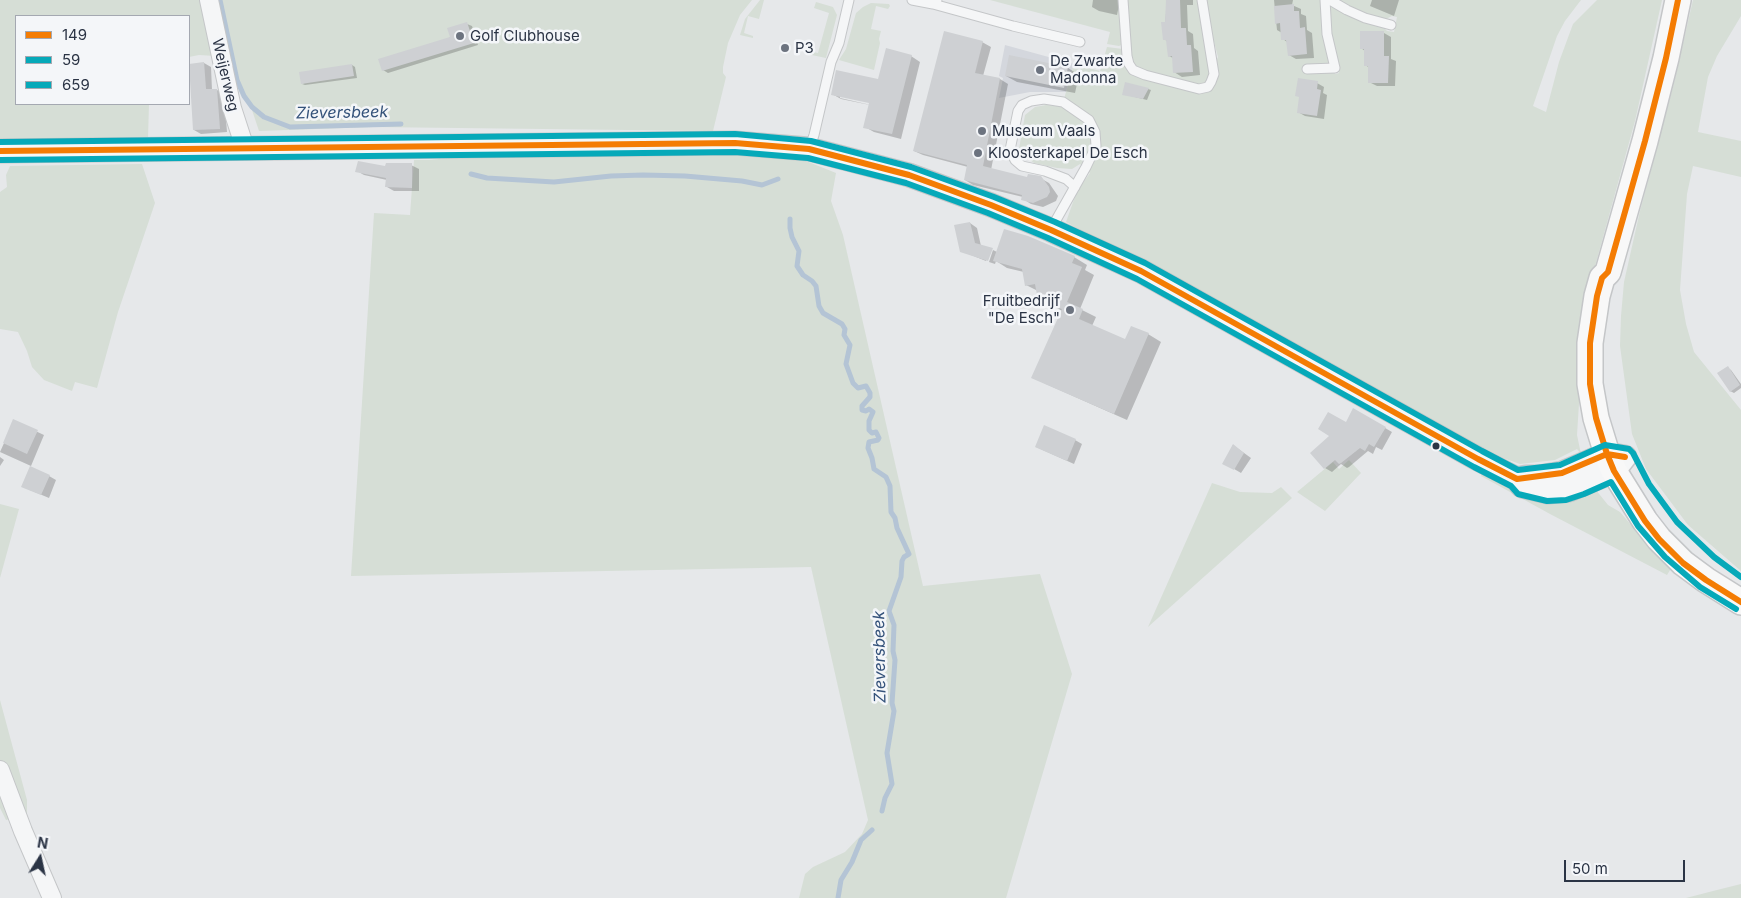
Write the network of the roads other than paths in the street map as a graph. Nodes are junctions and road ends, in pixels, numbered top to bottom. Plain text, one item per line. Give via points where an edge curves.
1 (209, 0) edge
2 (849, 0) edge
3 (912, 0) edge
4 (1123, 0) edge
5 (1202, 0) edge
6 (1325, 0) edge
7 (1330, 0) edge
8 (1678, 0) edge
9 (935, 2) edge
10 (1391, 25) dead end
11 (1080, 42) dead end
12 (1307, 69) dead end
13 (245, 148) junction
14 (809, 149) junction
15 (0, 151) edge
16 (1075, 187) junction
17 (1051, 230) junction
18 (1615, 460) junction
19 (1741, 588) edge
20 (1741, 602) edge
21 (0, 770) edge
22 (52, 898) edge

1 - 13 street, Weijerweg via 232,108
2 - 14 lane
3 - 9 lane
4 - 5 lane via 1127,56 1133,70 1199,89 1208,87 1214,74
6 - 12 lane via 1327,34 1335,68
7 - 10 lane via 1365,18
8 - 18 main road via 1657,93 1608,272 1611,280 1603,336 1604,376
9 - 11 lane
13 - 14 street via 735,143
13 - 15 street
14 - 17 street via 909,175
16 - 16 lane via 1096,146 1095,132 1089,120 1063,102 1044,99 1022,105 1018,110 1010,150 1015,160 1022,166 1045,170 1066,179
16 - 17 lane
17 - 18 street via 1141,270 1517,479 1562,474
18 - 19 main road via 1642,489 1670,528 1708,564
18 - 20 main road via 1645,521 1670,551 1700,576
21 - 22 street

